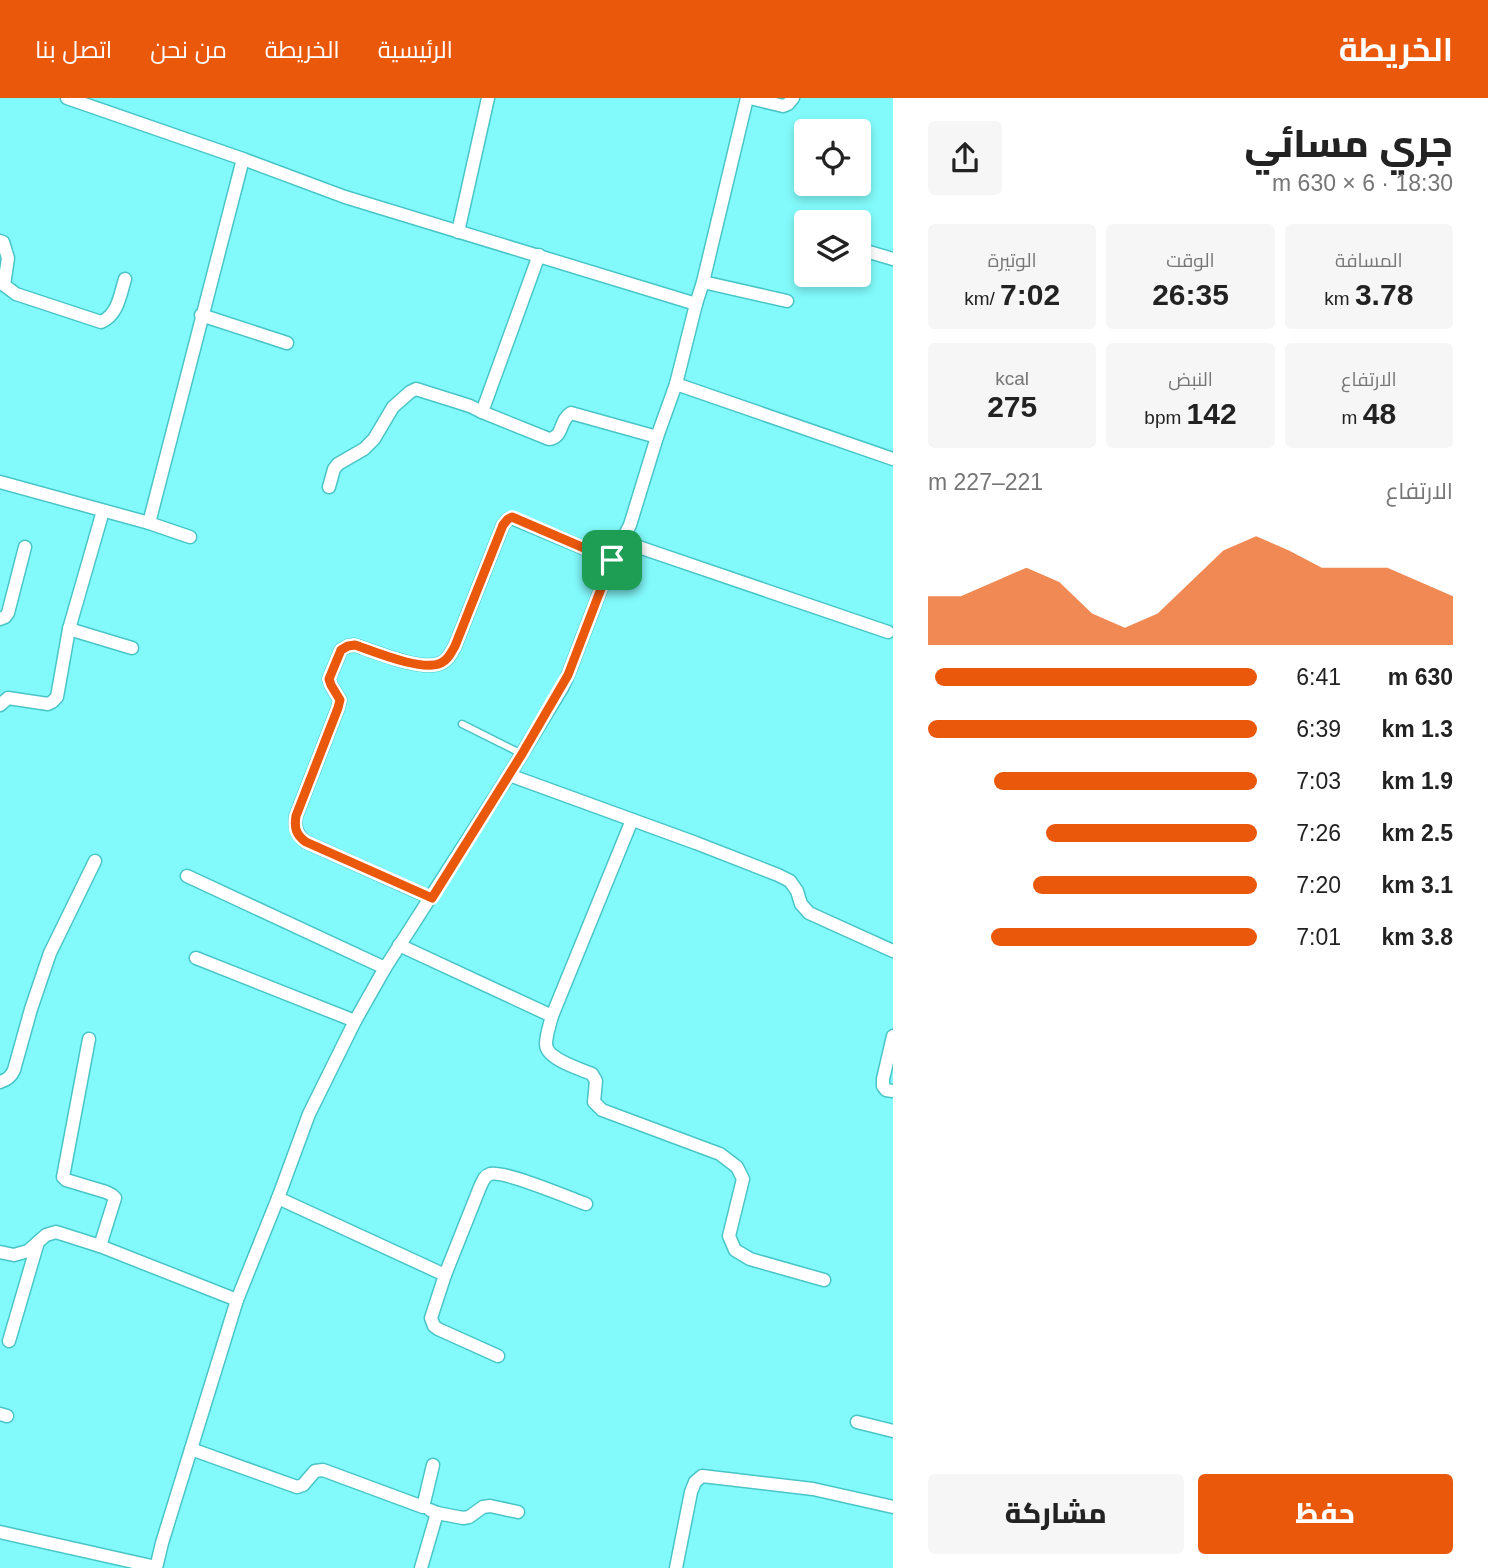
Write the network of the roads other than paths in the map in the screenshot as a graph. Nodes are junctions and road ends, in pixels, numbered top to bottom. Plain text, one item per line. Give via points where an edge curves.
1 (67, 98) edge
2 (488, 98) edge
3 (748, 98) edge
4 (793, 98) edge
5 (243, 159) junction
6 (458, 232) junction
7 (0, 241) edge
8 (871, 253) edge
9 (539, 256) junction
10 (893, 259) edge
11 (125, 279) dead end
12 (703, 282) junction
13 (787, 301) dead end
14 (696, 304) junction
15 (201, 315) junction
16 (287, 343) dead end
17 (676, 384) junction
18 (482, 412) junction
19 (657, 437) junction
20 (893, 459) edge
21 (0, 482) edge
22 (329, 487) dead end
23 (103, 511) junction
24 (149, 523) junction
25 (190, 537) dead end
26 (621, 541) junction
27 (25, 547) dead end
28 (612, 560) junction
29 (0, 619) edge
30 (69, 629) junction
31 (888, 632) dead end
32 (132, 648) dead end
33 (0, 705) edge
34 (461, 723) dead end
35 (522, 754) junction
36 (509, 775) junction
37 (632, 820) junction
38 (95, 861) dead end
39 (187, 876) dead end
40 (432, 898) junction
41 (399, 945) junction
42 (893, 951) edge
43 (196, 958) dead end
44 (385, 968) junction
45 (552, 1016) junction
46 (355, 1021) junction
47 (893, 1036) edge
48 (89, 1039) dead end
49 (0, 1082) edge
50 (893, 1091) edge
51 (278, 1198) junction
52 (586, 1204) dead end
53 (38, 1242) junction
54 (100, 1246) junction
55 (0, 1252) edge
56 (445, 1275) junction
57 (824, 1280) dead end
58 (237, 1300) junction
59 (9, 1341) dead end
60 (498, 1356) dead end
61 (857, 1422) dead end
62 (893, 1431) edge
63 (191, 1449) junction
64 (433, 1465) dead end
65 (424, 1507) junction
66 (893, 1507) edge
67 (518, 1512) dead end
68 (437, 1513) junction
69 (0, 1532) edge
70 (156, 1567) edge
71 (421, 1568) edge
72 (676, 1568) edge

1 - 5 street
2 - 6 street
3 - 4 street via 783,106
3 - 12 street
5 - 6 street
5 - 15 street
6 - 9 street
7 - 11 street via 8,258 5,285 9,290 101,322 115,311
8 - 10 street
9 - 14 street
9 - 18 street
12 - 13 street
12 - 14 street
14 - 17 street
15 - 16 street
15 - 24 street
17 - 19 street
17 - 20 street
18 - 19 street via 549,439 556,438 571,413
18 - 22 street via 416,389 393,407 364,449 338,464
19 - 26 street
21 - 23 street
23 - 24 street
23 - 30 street
24 - 25 street
26 - 28 street
26 - 31 street
27 - 29 street via 8,613
28 - 35 street via 568,675
28 - 40 street via 512,517 503,525 448,658 427,667 355,645 341,650 329,679 340,700 296,816 297,833 306,842
30 - 32 street
30 - 33 street via 57,697 48,704 8,698
34 - 35 lane
35 - 36 street
36 - 37 street
36 - 40 street
37 - 42 street via 790,881 809,913
37 - 45 street
38 - 49 street via 50,953 14,1070
39 - 44 street
40 - 41 street
41 - 44 street
41 - 45 street
43 - 46 street
44 - 46 street
45 - 57 street via 548,1051 592,1074 594,1102 602,1110 720,1154 737,1167 743,1179 729,1236 735,1250 750,1259
46 - 51 street via 309,1114
47 - 50 street via 883,1079 886,1090
48 - 54 street via 63,1177 115,1198
51 - 56 street
51 - 58 street
52 - 56 street via 492,1173 485,1177
53 - 54 street via 56,1232
53 - 55 street via 14,1255
53 - 59 street
54 - 58 street
56 - 60 street via 431,1318 434,1326
58 - 63 street
61 - 62 street
63 - 65 street via 297,1487 315,1471 323,1470
63 - 70 street
64 - 65 street
65 - 68 street
66 - 72 street via 813,1489 702,1476 691,1492
67 - 68 street via 490,1506 463,1518
68 - 71 street
69 - 70 street

